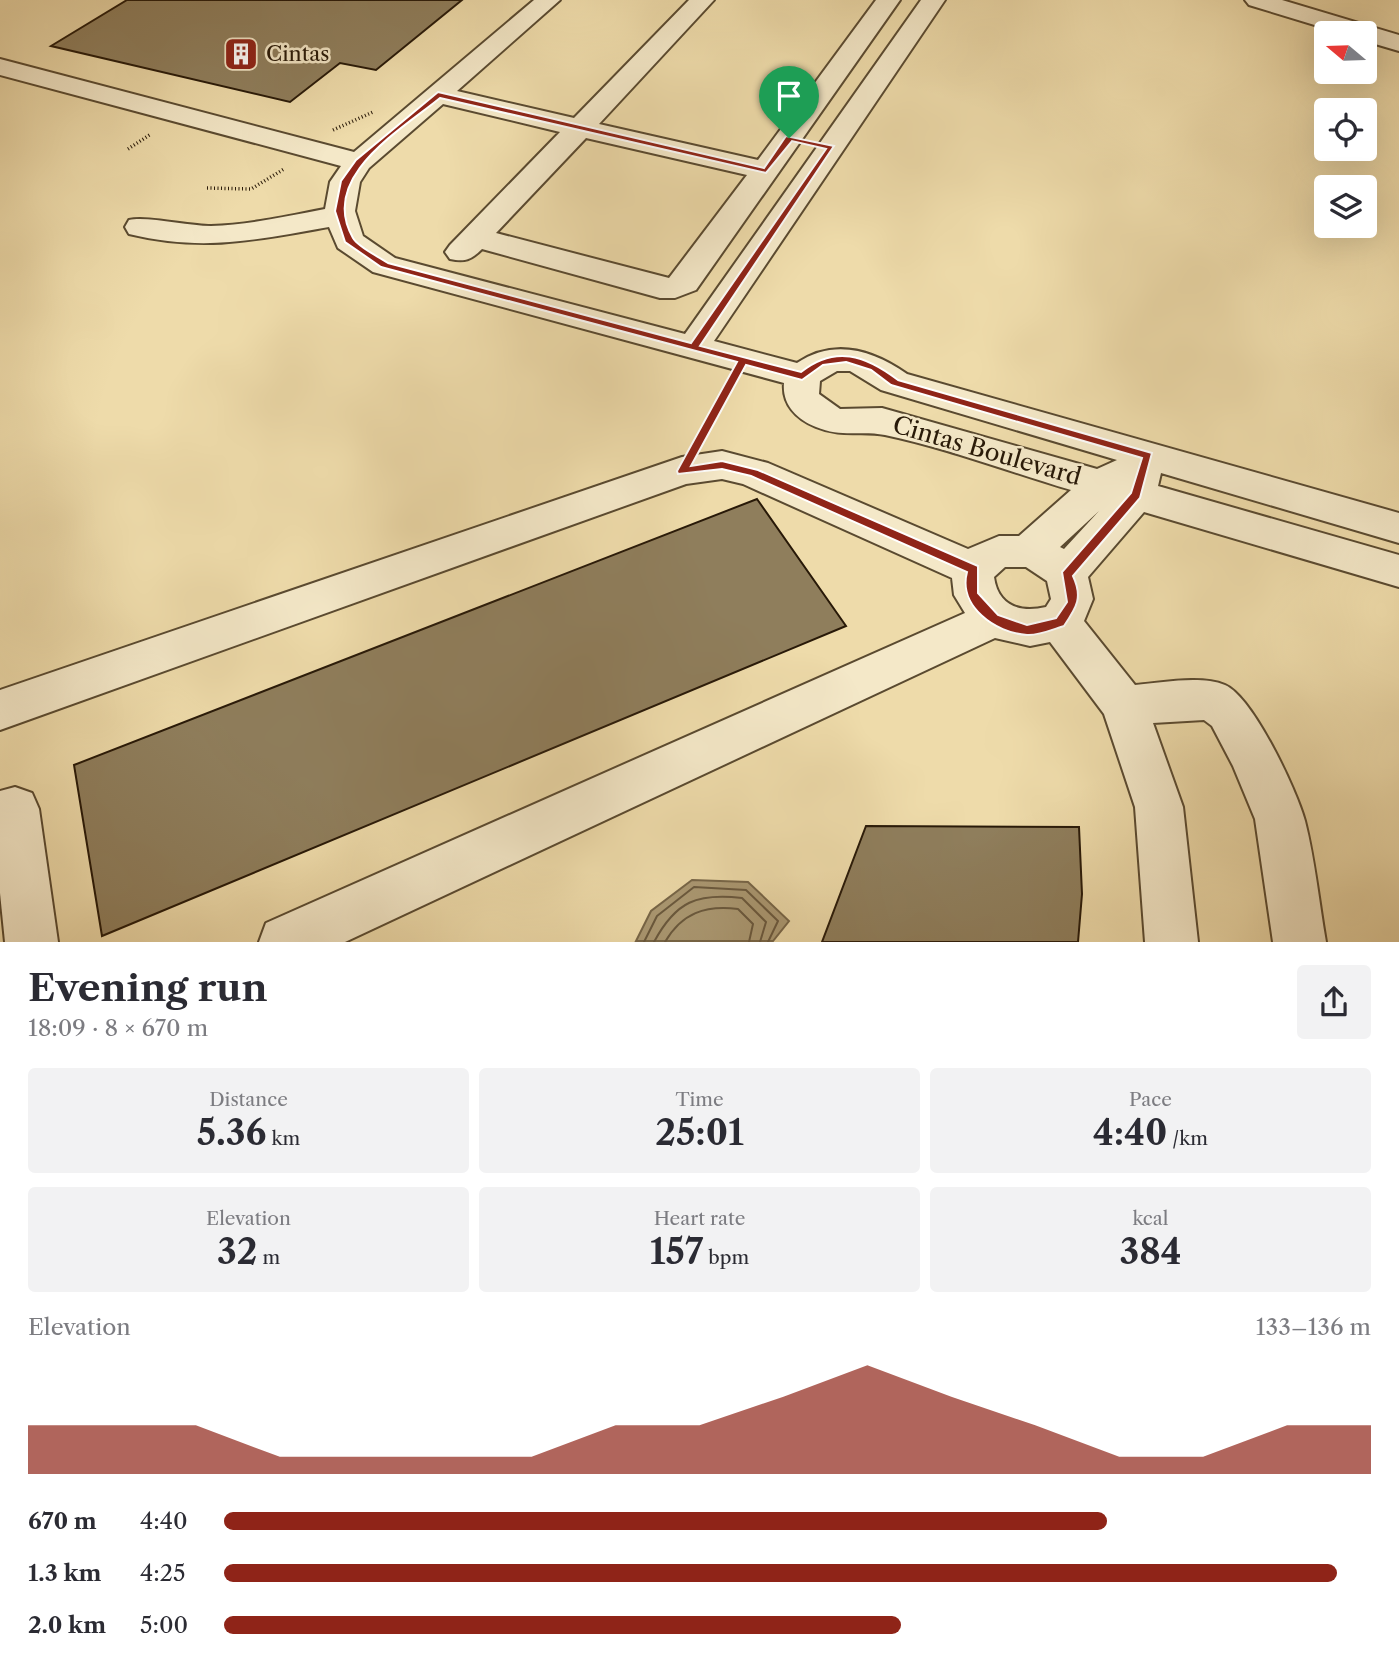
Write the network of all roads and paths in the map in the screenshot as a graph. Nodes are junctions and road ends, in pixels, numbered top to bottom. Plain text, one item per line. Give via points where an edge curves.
1 (548, 0) edge
2 (702, 0) edge
3 (888, 0) edge
4 (1257, 0) edge
5 (922, 2) edge
6 (1399, 43) edge
7 (0, 67) edge
8 (438, 95) junction
9 (580, 128) junction
10 (789, 138) junction
11 (831, 147) junction
12 (359, 162) junction
13 (291, 163) dead end
14 (766, 171) junction
15 (207, 188) dead end
16 (341, 216) junction
17 (140, 227) dead end
18 (475, 237) junction
19 (435, 278) junction
20 (693, 347) junction
21 (743, 361) junction
22 (802, 376) junction
23 (1148, 456) junction
24 (682, 471) junction
25 (1119, 490) junction
26 (1399, 528) edge
27 (1029, 551) junction
28 (973, 569) junction
29 (1399, 571) edge
30 (1066, 575) junction
31 (994, 619) junction
32 (1060, 622) junction
33 (1124, 705) junction
34 (0, 709) edge
35 (0, 814) edge
36 (20, 927) edge
37 (285, 942) edge
38 (1172, 942) edge
39 (1300, 942) edge

1 - 8 street
2 - 9 street
3 - 10 street
4 - 6 street
5 - 11 street
7 - 12 street
8 - 9 street
8 - 12 street
9 - 14 street
9 - 18 street
10 - 11 street
10 - 14 street
11 - 20 street
12 - 16 street via 345,181
13 - 15 path via 251,189
14 - 18 street via 684,283 675,288 660,288
16 - 17 street via 208,237 184,238
16 - 19 street via 349,242 384,265
18 - 19 street
19 - 20 street
20 - 21 street
21 - 22 street
21 - 24 path
22 - 23 street, Cintas Boulevard via 820,362 847,358 875,367 894,382
22 - 25 street, Cintas Boulevard via 801,397 817,415 840,422 882,421
23 - 25 street
23 - 26 street, Cintas Boulevard
24 - 28 street via 722,465 754,473
24 - 34 street
25 - 27 street
25 - 29 street, Cintas Boulevard
25 - 30 street
27 - 28 street via 995,552
27 - 30 street via 1055,563
28 - 31 street via 972,593
30 - 32 street via 1073,603
31 - 32 street via 1027,630
31 - 37 street
32 - 33 street
33 - 38 street via 1159,807
33 - 39 street via 1212,700 1228,712 1280,819
35 - 36 street via 15,809

